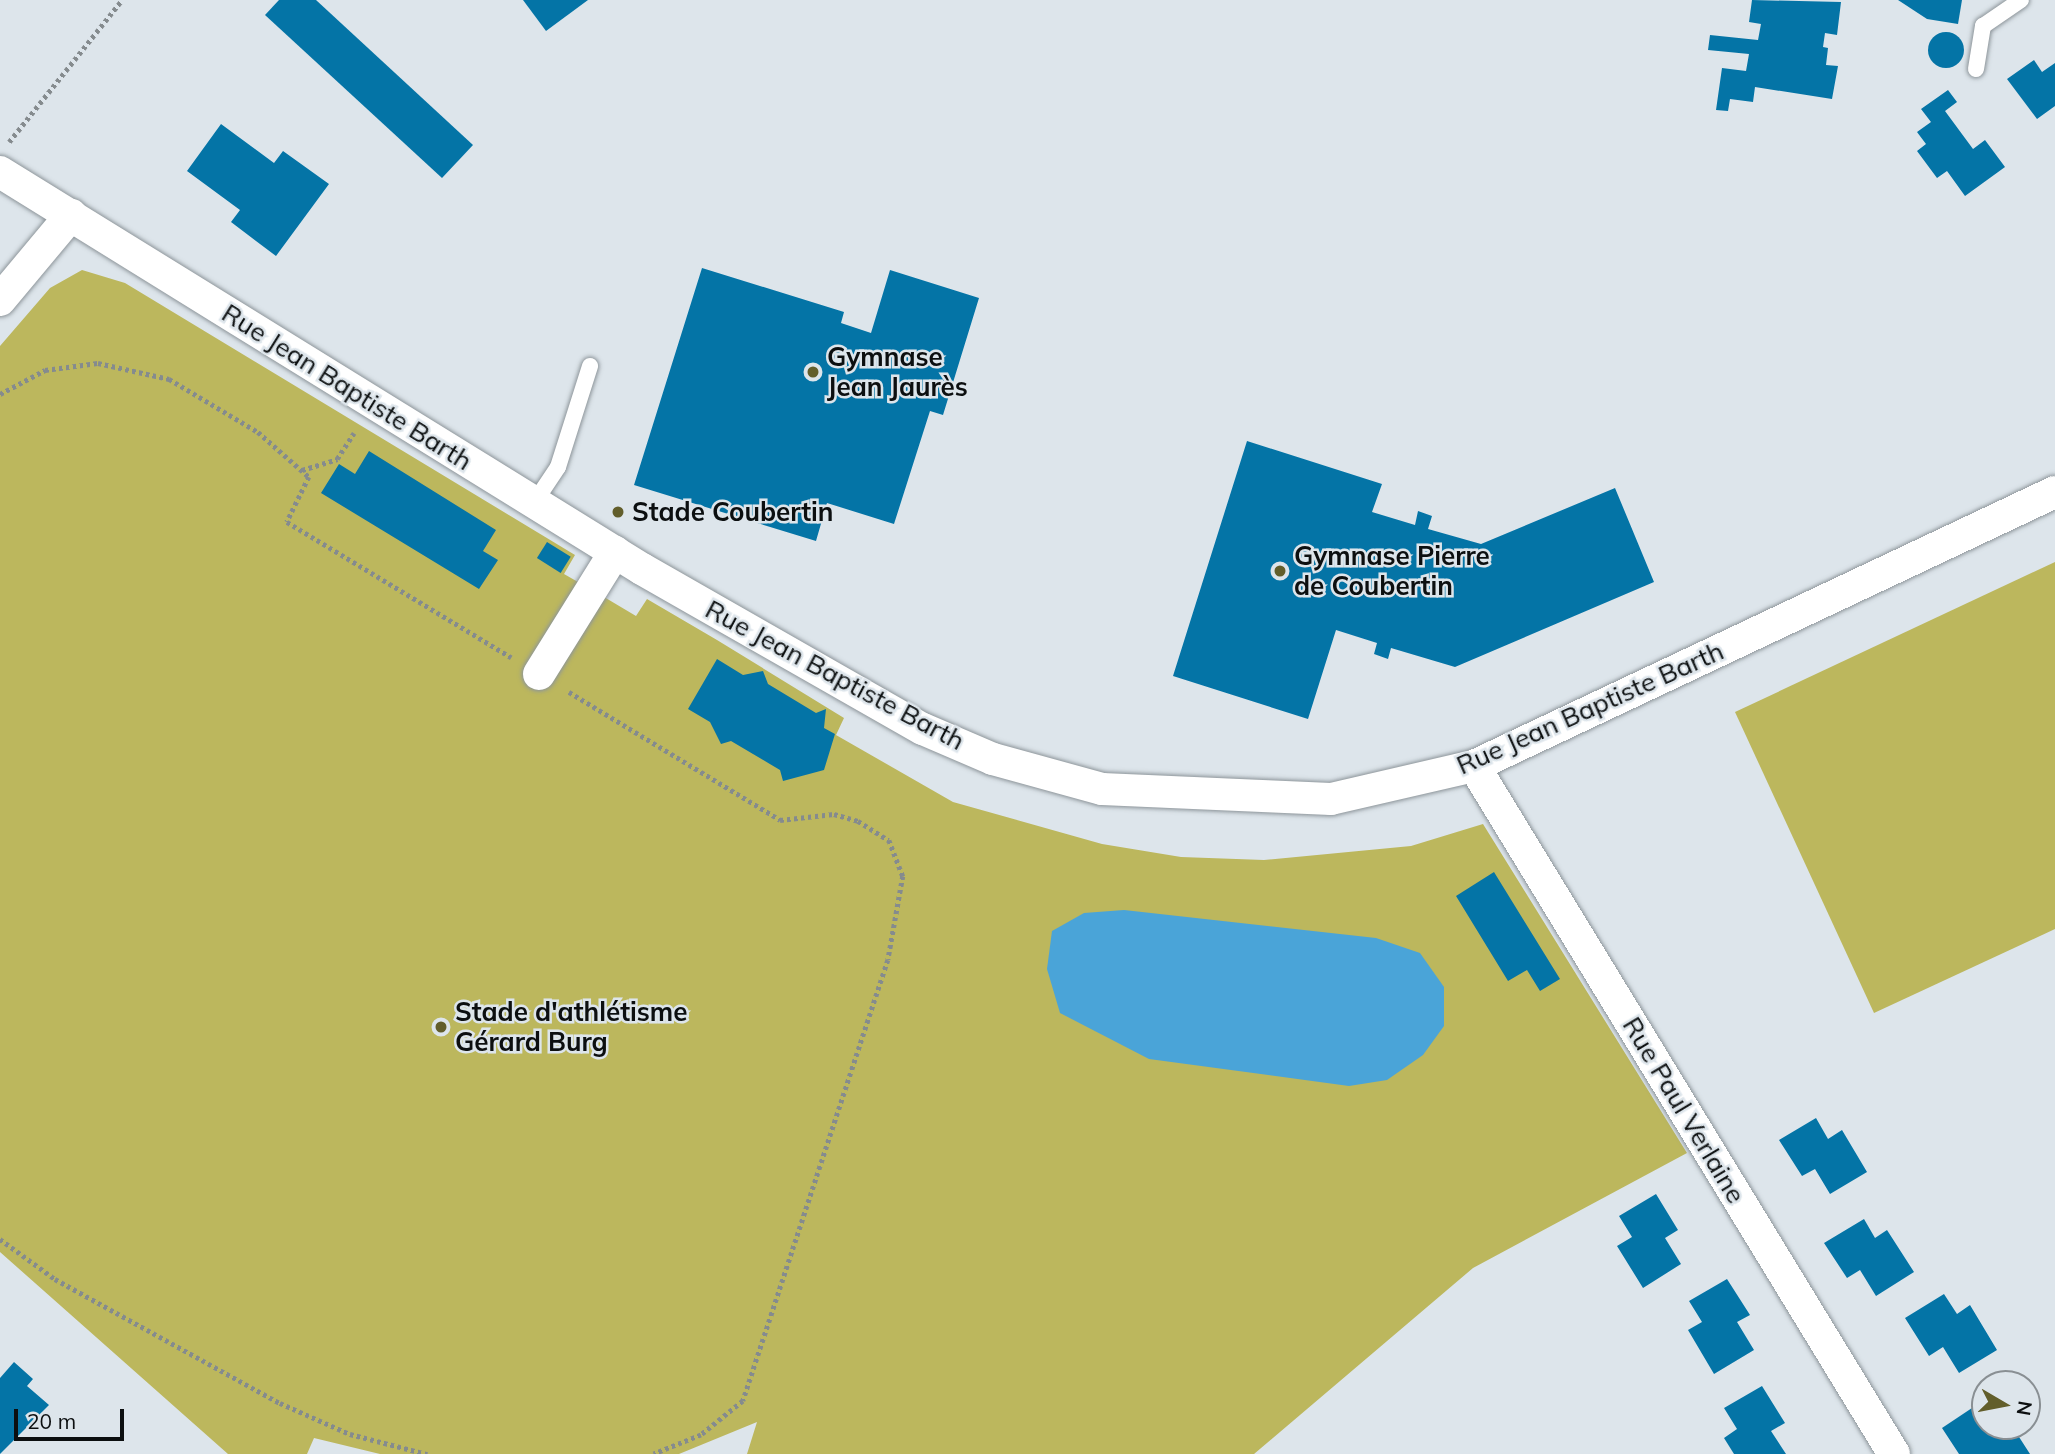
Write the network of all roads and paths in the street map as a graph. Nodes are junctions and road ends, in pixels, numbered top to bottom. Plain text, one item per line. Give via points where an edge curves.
1 (122, 0) edge
2 (2021, 0) edge
3 (1976, 69) dead end
4 (0, 153) edge
5 (0, 172) edge
6 (71, 215) junction
7 (0, 300) edge
8 (590, 366) dead end
9 (0, 394) edge
10 (354, 433) dead end
11 (301, 470) junction
12 (2055, 492) edge
13 (534, 503) junction
14 (615, 552) junction
15 (539, 674) junction
16 (1474, 766) junction
17 (0, 1239) edge
18 (427, 1454) edge
19 (654, 1454) edge
20 (1894, 1454) edge

1 - 4 path
2 - 3 lane via 1983,26
5 - 6 street, Rue Jean Baptiste Barth
6 - 7 street
6 - 13 street, Rue Jean Baptiste Barth
8 - 13 lane via 558,467
9 - 11 path via 45,370 98,363 137,368 211,402
10 - 11 path via 337,459
11 - 15 path via 309,477 287,522
12 - 16 street, Rue Jean Baptiste Barth
13 - 14 street, Rue Jean Baptiste Barth
14 - 15 street
14 - 16 street, Rue Jean Baptiste Barth via 923,729 993,758 1102,789 1331,799
15 - 19 path via 780,820 834,814 859,821 889,840 903,876 888,960 781,1303 743,1401 701,1435
16 - 20 street, Rue Paul Verlaine
17 - 18 path via 55,1279 258,1392 350,1434

